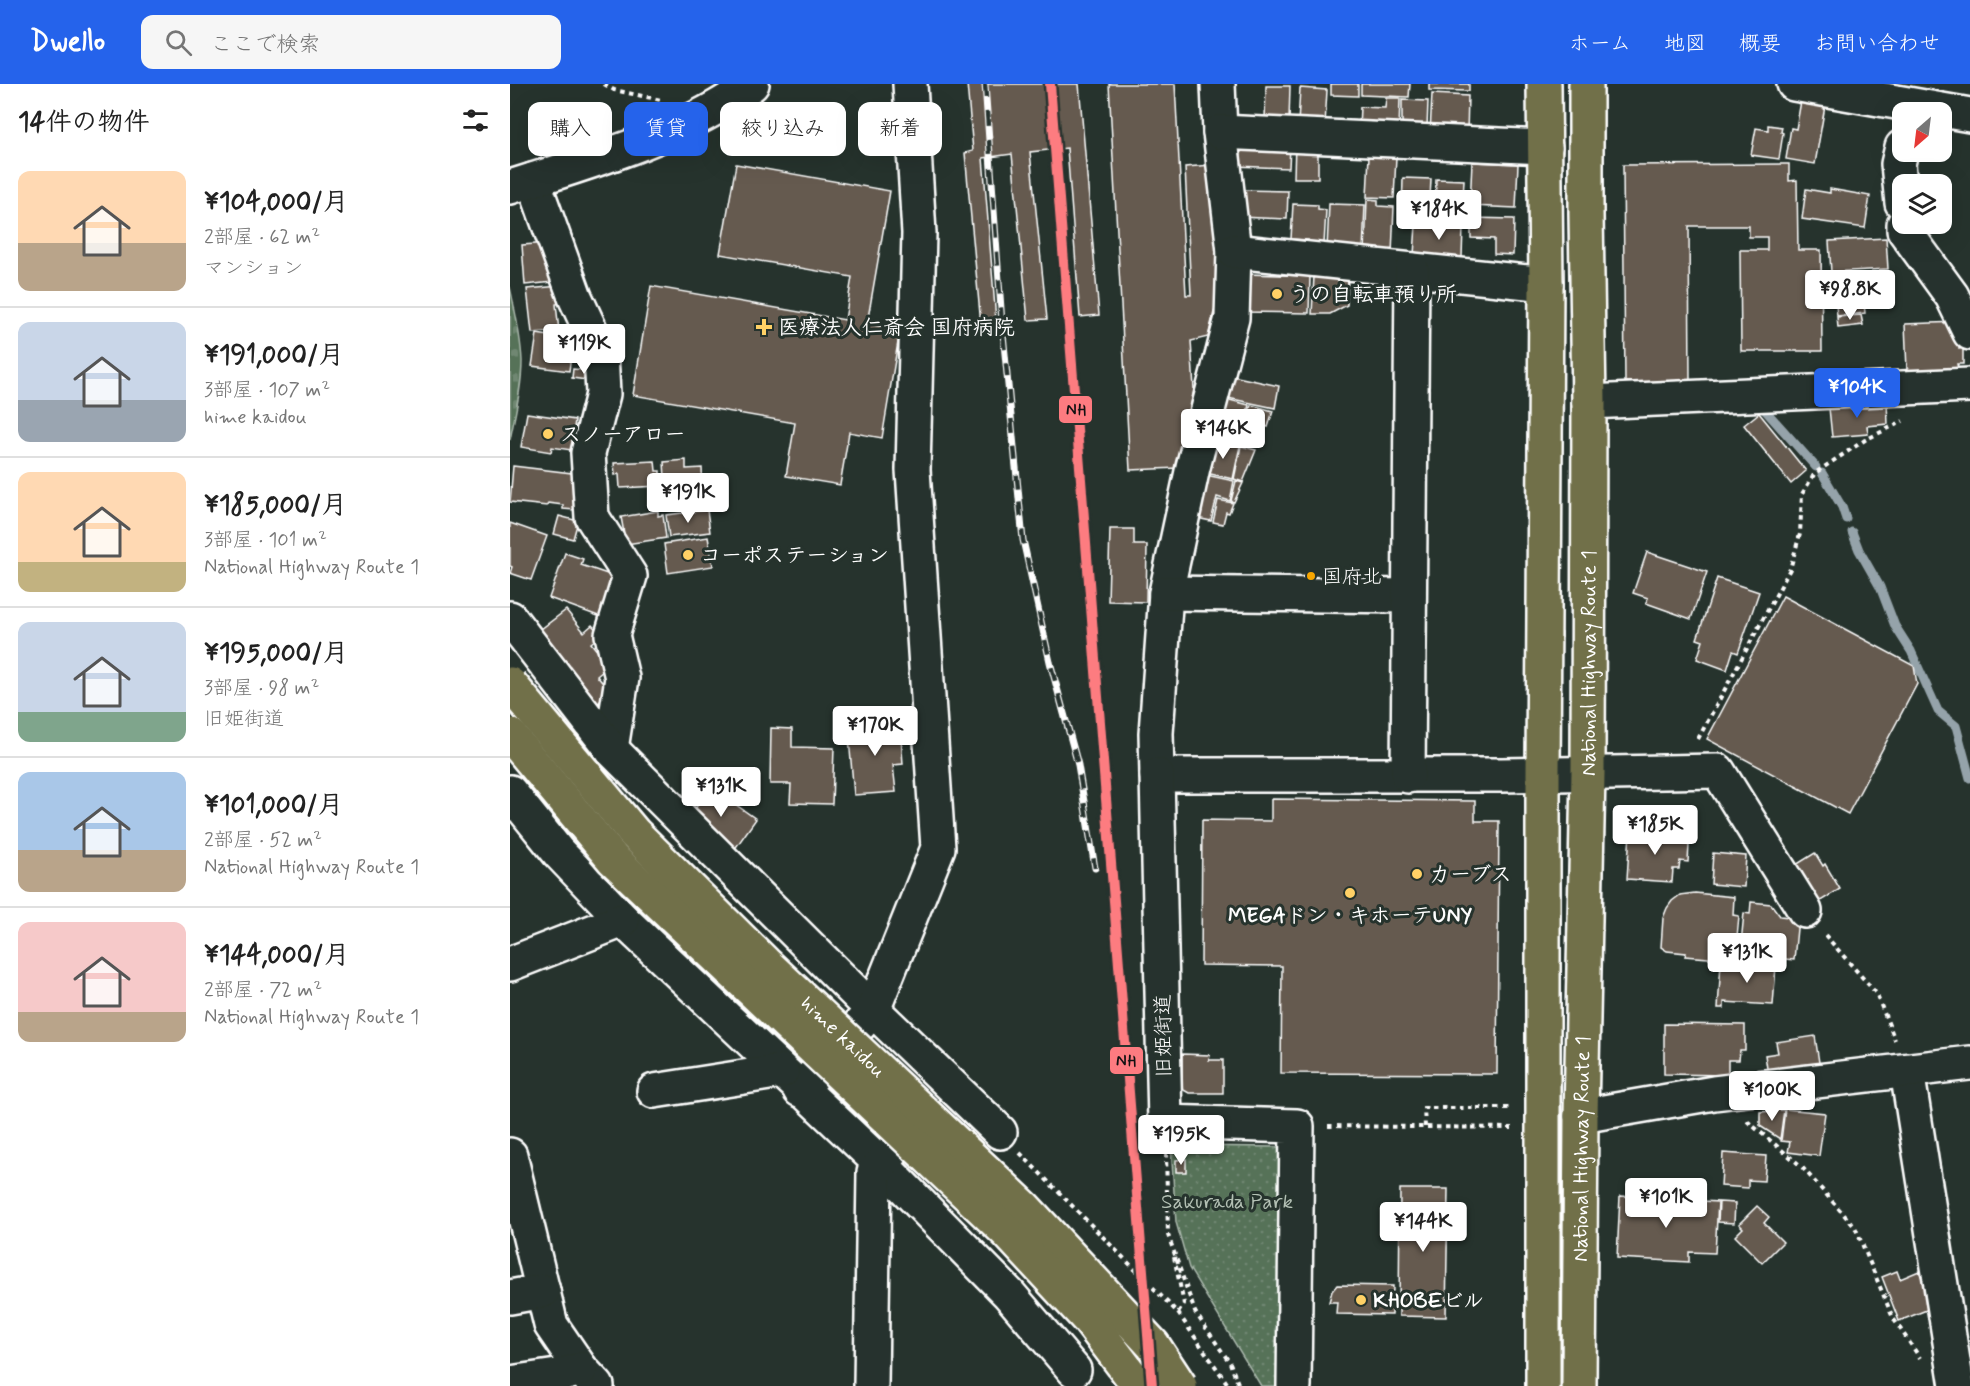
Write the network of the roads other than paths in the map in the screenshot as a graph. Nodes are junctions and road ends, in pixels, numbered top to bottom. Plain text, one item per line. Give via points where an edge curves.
1 (752, 84) edge
2 (910, 84) edge
3 (1218, 84) edge
4 (1544, 84) edge
5 (1586, 84) edge
6 (1794, 84) edge
7 (1892, 105) edge
8 (1952, 113) edge
9 (1970, 115) edge
10 (1220, 132) junction
11 (1545, 147) junction
12 (522, 184) edge
13 (1907, 234) edge
14 (1234, 251) junction
15 (1412, 270) junction
16 (1546, 284) junction
17 (1970, 333) edge
18 (1970, 385) edge
19 (1589, 402) junction
20 (1166, 593) junction
21 (1409, 596) junction
22 (510, 618) edge
23 (510, 684) edge
24 (510, 735) edge
25 (611, 748) junction
26 (1588, 773) junction
27 (1543, 774) junction
28 (1157, 775) junction
29 (1408, 776) junction
30 (510, 792) edge
31 (1804, 911) road end
32 (623, 920) junction
33 (510, 964) edge
34 (873, 1010) junction
35 (1970, 1063) edge
36 (1907, 1071) junction
37 (791, 1080) junction
38 (952, 1086) junction
39 (654, 1091) dead end
40 (1581, 1116) junction
41 (1009, 1141) road end
42 (510, 1155) edge
43 (880, 1164) junction
44 (543, 1291) junction
45 (510, 1297) edge
46 (1074, 1370) dead end
47 (589, 1377) edge
48 (510, 1383) edge
49 (871, 1386) edge
50 (1139, 1386) edge
51 (1180, 1386) edge
52 (1294, 1386) edge
53 (1543, 1386) edge
54 (1579, 1386) edge
55 (1957, 1386) edge

1 - 12 street via 696,118 617,152
2 - 34 street via 919,233 913,470 938,848
3 - 10 street, 旧姫街道
4 - 11 main road, National Highway Route 1
5 - 19 main road, National Highway Route 1
6 - 7 street
8 - 9 street
10 - 11 street
10 - 14 street, 旧姫街道
11 - 16 main road, National Highway Route 1
12 - 25 street via 601,354 603,393 588,453 592,517 630,576 612,635 622,678
13 - 17 street via 1952,296
14 - 15 street
14 - 20 street, 旧姫街道 via 1232,318 1193,467
15 - 16 street
15 - 21 street
16 - 27 main road, National Highway Route 1
18 - 19 street
19 - 26 main road, National Highway Route 1
20 - 21 street
20 - 28 street, 旧姫街道 via 1156,733
21 - 29 street
22 - 25 street
23 - 51 main road, hime kaidou, bridge via 634,833 765,963 1024,1207 1154,1346
24 - 50 main road, hime kaidou, bridge via 613,859 1008,1233 1089,1320
25 - 34 street
26 - 27 street
26 - 31 street via 1718,771
26 - 40 main road, National Highway Route 1
27 - 29 street
27 - 53 main road, National Highway Route 1
28 - 29 street
28 - 52 street, 旧姫街道 via 1165,1122 1297,1126
30 - 32 street
32 - 33 street
32 - 37 street
34 - 37 street
34 - 38 street
35 - 36 street
36 - 40 street via 1714,1094
36 - 55 street
37 - 39 street
37 - 43 street
38 - 41 street
38 - 43 street
40 - 54 main road, National Highway Route 1
42 - 44 street
43 - 46 street via 1008,1294
43 - 49 street via 874,1172
44 - 45 street
44 - 47 street via 551,1325
47 - 48 street via 557,1376

